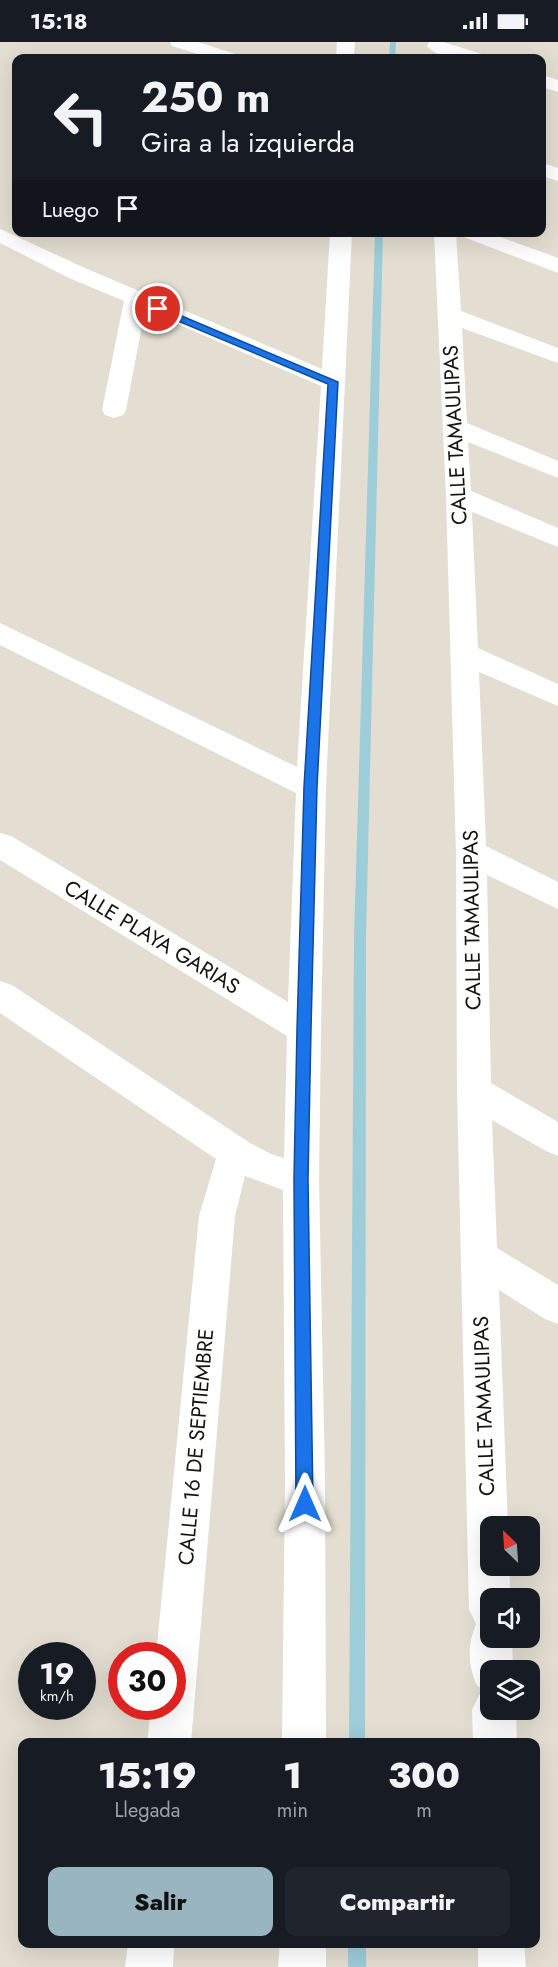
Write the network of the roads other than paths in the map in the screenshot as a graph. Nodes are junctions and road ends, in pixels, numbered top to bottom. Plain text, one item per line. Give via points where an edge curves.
1 (180, 42) edge
2 (436, 49) edge
3 (216, 54) edge
4 (458, 54) edge
5 (14, 237) edge
6 (341, 237) edge
7 (445, 237) edge
8 (479, 237) edge
9 (558, 266) edge
10 (136, 299) junction
11 (449, 315) junction
12 (558, 356) edge
13 (333, 382) junction
14 (114, 410) dead end
15 (454, 427) junction
16 (558, 470) edge
17 (459, 496) junction
18 (558, 538) edge
19 (0, 633) edge
20 (464, 653) junction
21 (558, 696) edge
22 (311, 787) junction
23 (0, 845) edge
24 (471, 853) junction
25 (558, 896) edge
26 (0, 995) edge
27 (304, 1029) junction
28 (474, 1091) junction
29 (558, 1140) edge
30 (238, 1154) junction
31 (301, 1179) junction
32 (479, 1257) junction
33 (558, 1306) edge
34 (489, 1588) edge
35 (494, 1720) edge
36 (169, 1738) edge
37 (304, 1738) edge
38 (495, 1738) edge
39 (151, 1948) edge
40 (303, 1948) edge
41 (501, 1948) edge
42 (149, 1967) edge
43 (302, 1967) edge
44 (502, 1967) edge

1 - 3 street
2 - 4 street
5 - 10 street
6 - 13 street
7 - 11 street, CALLE TAMAULIPAS
8 - 9 street
10 - 13 street
10 - 14 street
11 - 12 street
11 - 15 street, CALLE TAMAULIPAS
13 - 22 street
15 - 16 street
15 - 17 street, CALLE TAMAULIPAS
17 - 18 street
17 - 20 street, CALLE TAMAULIPAS
19 - 22 street
20 - 21 street
20 - 24 street, CALLE TAMAULIPAS
22 - 27 street
23 - 27 street, CALLE PLAYA GARIAS
24 - 25 street
24 - 28 street, CALLE TAMAULIPAS
26 - 30 street
27 - 31 street
28 - 29 street
28 - 32 street, CALLE TAMAULIPAS
30 - 31 street via 263,1168
30 - 36 street, CALLE 16 DE SEPTIEMBRE via 229,1168 217,1216
31 - 37 street
32 - 33 street
32 - 34 street, CALLE TAMAULIPAS
35 - 38 street
39 - 42 street
40 - 43 street
41 - 44 street

